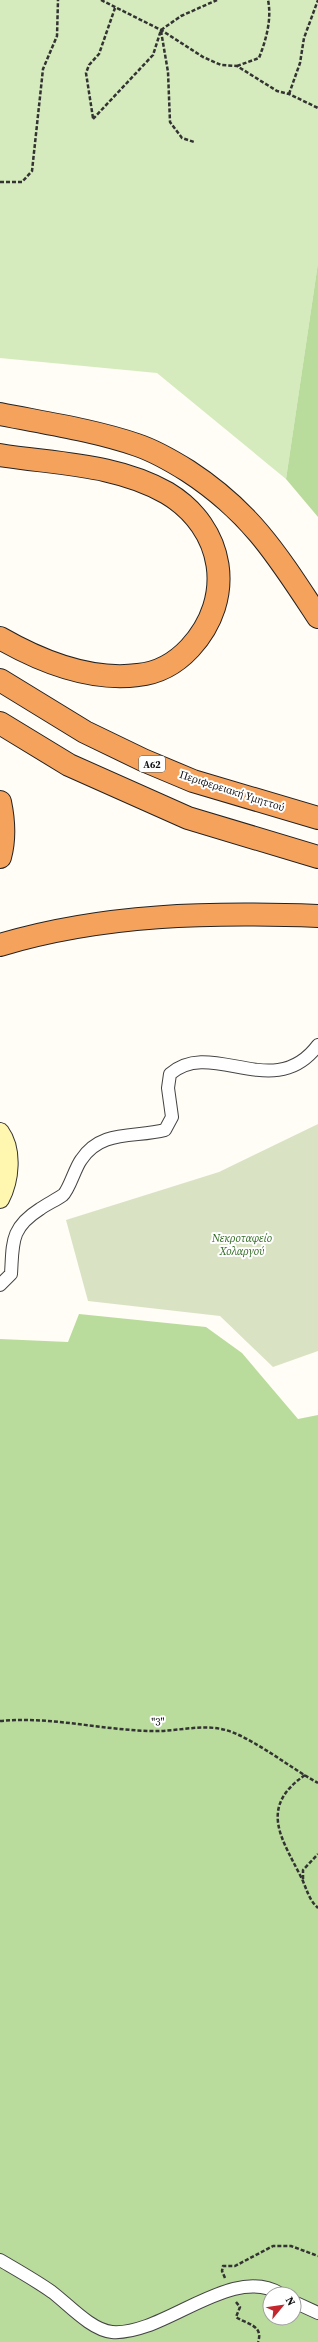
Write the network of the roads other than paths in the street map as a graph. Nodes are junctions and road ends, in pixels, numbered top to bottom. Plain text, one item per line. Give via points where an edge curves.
1 (0, 414) edge
2 (0, 455) edge
3 (318, 617) edge
4 (0, 638) edge
5 (0, 680) edge
6 (0, 723) edge
7 (0, 802) edge
8 (318, 818) edge
9 (0, 857) edge
10 (318, 857) edge
11 (318, 916) edge
12 (0, 945) edge
13 (318, 1044) edge
14 (0, 1132) edge
15 (0, 1199) edge
16 (0, 1285) edge
17 (0, 2260) edge
18 (262, 2287) edge
19 (302, 2306) edge
20 (318, 2313) edge

1 - 3 highway via 138,445 172,461 237,507 266,539
2 - 4 highway via 123,474 147,483 168,494 194,515 213,547 219,569 219,589 214,612 204,633 182,656 164,668 139,675 113,676 80,671 27,654
5 - 8 highway, Περιφερειακή Υμηττού / Α62 via 86,732 144,760 193,780
6 - 10 highway via 69,765 174,813 248,838
7 - 9 highway via 4,844
11 - 12 highway via 217,914 149,917 59,929
13 - 16 street via 309,1056 292,1067 276,1071 195,1062 179,1066 170,1074 168,1088 172,1118 166,1130 148,1135 124,1134 88,1149 74,1170 64,1194 29,1216 17,1228 11,1274
14 - 15 street via 8,1155 8,1172
17 - 18 street via 53,2293 87,2321 110,2332 132,2331 149,2325 215,2294
19 - 20 street

